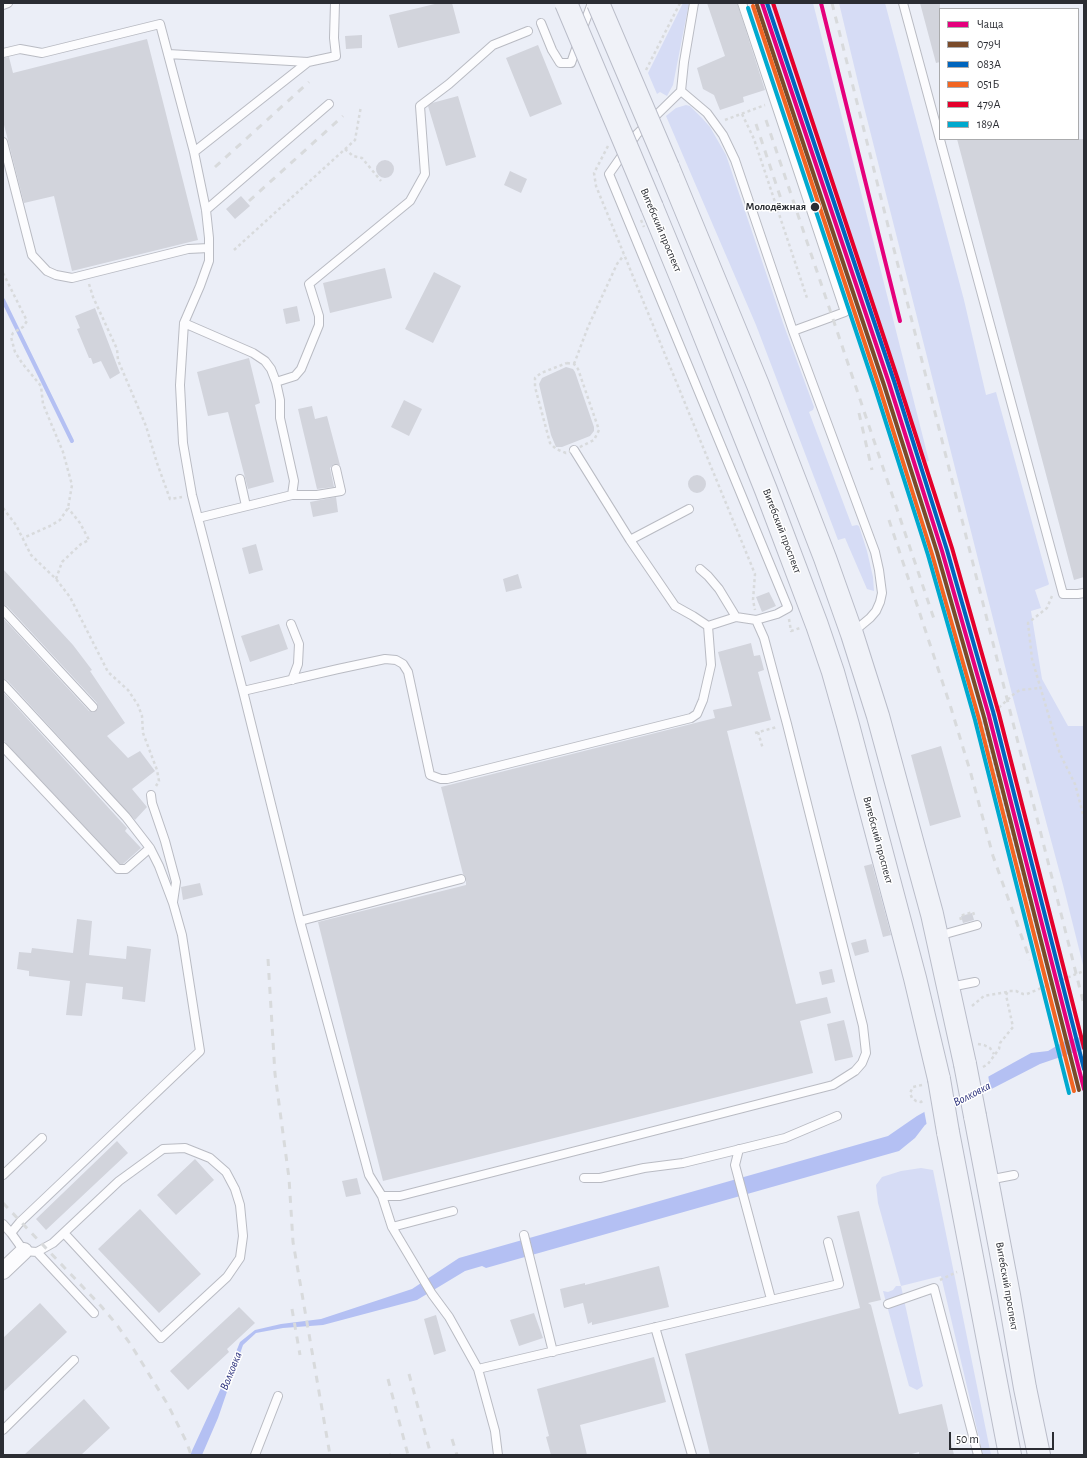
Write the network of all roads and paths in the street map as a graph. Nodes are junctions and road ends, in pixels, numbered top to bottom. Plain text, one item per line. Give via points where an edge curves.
1 (8, 3) edge
2 (335, 3) edge
3 (566, 3) edge
4 (592, 3) edge
5 (598, 3) edge
6 (694, 3) edge
7 (742, 3) edge
8 (903, 3) edge
9 (3, 5) edge
10 (541, 23) dead end
11 (528, 31) dead end
12 (3, 53) edge
13 (168, 54) junction
14 (308, 62) junction
15 (681, 91) junction
16 (775, 102) junction
17 (328, 104) dead end
18 (361, 106) dead end
19 (742, 114) junction
20 (715, 124) junction
21 (939, 137) edge
22 (940, 140) edge
23 (3, 142) edge
24 (345, 149) junction
25 (194, 152) junction
26 (381, 181) dead end
27 (206, 210) junction
28 (209, 248) junction
29 (234, 250) dead end
30 (624, 254) dead end
31 (3, 273) edge
32 (86, 274) junction
33 (807, 298) dead end
34 (184, 323) junction
35 (793, 331) junction
36 (574, 364) junction
37 (276, 382) junction
38 (574, 450) junction
39 (336, 469) dead end
40 (240, 479) dead end
41 (192, 495) junction
42 (292, 495) junction
43 (246, 506) junction
44 (3, 508) edge
45 (68, 508) junction
46 (688, 509) dead end
47 (198, 518) junction
48 (23, 538) junction
49 (630, 540) junction
50 (700, 569) dead end
51 (56, 579) junction
52 (1084, 593) edge
53 (1047, 608) dead end
54 (3, 610) edge
55 (736, 617) junction
56 (756, 620) junction
57 (291, 624) dead end
58 (708, 626) junction
59 (798, 628) dead end
60 (791, 631) dead end
61 (852, 634) junction
62 (292, 680) junction
63 (3, 684) edge
64 (1040, 688) junction
65 (243, 691) junction
66 (92, 707) dead end
67 (787, 724) junction
68 (758, 732) junction
69 (755, 733) dead end
70 (3, 747) edge
71 (763, 750) dead end
72 (151, 795) joint
73 (1084, 818) edge
74 (150, 848) junction
75 (461, 879) dead end
76 (173, 903) junction
77 (300, 921) junction
78 (977, 925) dead end
79 (937, 936) junction
80 (1084, 971) edge
81 (975, 982) dead end
82 (1051, 984) junction
83 (949, 987) junction
84 (1008, 992) junction
85 (972, 1006) dead end
86 (981, 1044) dead end
87 (837, 1116) dead end
88 (42, 1138) dead end
89 (739, 1149) junction
90 (3, 1175) edge
91 (1014, 1175) dead end
92 (584, 1178) dead end
93 (988, 1180) junction
94 (382, 1196) junction
95 (453, 1211) dead end
96 (3, 1224) edge
97 (392, 1227) junction
98 (11, 1233) junction
99 (64, 1233) junction
100 (524, 1235) dead end
101 (828, 1242) dead end
102 (31, 1252) junction
103 (3, 1272) edge
104 (955, 1273) dead end
105 (942, 1278) dead end
106 (772, 1299) junction
107 (888, 1304) dead end
108 (94, 1313) dead end
109 (655, 1328) junction
110 (553, 1352) junction
111 (74, 1360) dead end
112 (478, 1369) junction
113 (278, 1396) dead end
114 (3, 1430) edge
115 (255, 1455) edge
116 (498, 1455) edge
117 (692, 1455) edge
118 (978, 1455) edge
119 (1010, 1455) edge
120 (1040, 1455) edge

1 - 9 lane
2 - 14 lane via 336,56
3 - 119 main road, Витебский проспект, bridge via 688,294 766,490 828,659 915,978 939,1079
4 - 10 lane via 571,63 560,63
5 - 61 main road, bridge via 764,400
6 - 15 lane
7 - 16 lane
8 - 21 lane
11 - 37 lane via 494,45 420,106 425,174 410,201 309,284 320,324 301,369 295,376
12 - 13 lane via 20,49 42,53 160,24
13 - 14 lane
13 - 25 lane
14 - 25 lane
15 - 20 lane via 707,113
15 - 56 lane via 637,134 609,174 788,608
16 - 19 path
16 - 35 lane via 845,312
17 - 27 lane
18 - 24 path via 355,140
19 - 20 path
19 - 33 path via 754,139
20 - 35 lane via 735,160
22 - 52 lane via 1062,594
23 - 32 lane via 32,255 47,271 56,275 72,278
24 - 26 path via 353,156 362,158
24 - 29 path
25 - 27 lane
27 - 28 lane
28 - 32 lane via 188,249
28 - 34 lane via 209,261
30 - 36 path via 588,327
31 - 45 path via 27,320 11,337 15,352 41,386 43,404 63,452 72,485
32 - 41 path via 146,426 170,499
34 - 37 lane via 253,353 265,361
34 - 41 lane via 180,385 183,443
35 - 61 lane via 875,552 879,570 882,593 880,602 870,618
36 - 38 path via 599,430 594,440
36 - 38 path via 567,363 540,373 535,378 535,387 550,443 556,449 566,452
37 - 42 lane via 280,418 294,481
38 - 49 lane
39 - 42 lane via 341,491 317,495
40 - 43 lane
41 - 47 lane
42 - 43 lane
43 - 47 lane
44 - 48 path
45 - 48 path via 60,520
45 - 51 path via 89,540 62,562
46 - 49 lane
47 - 65 lane
48 - 51 path via 31,555
49 - 58 lane via 675,606
50 - 55 lane via 719,589
51 - 72 path via 70,597 108,672 128,690 138,705 142,716 143,733 159,781
53 - 64 path via 1028,623 1032,659
54 - 66 lane
55 - 56 lane
55 - 58 lane
56 - 67 lane via 764,638
57 - 62 lane via 299,644 298,664
58 - 62 lane via 711,666 697,714 691,718 447,779 430,775 408,672 403,664 385,659
59 - 60 path
61 - 79 main road via 878,716
62 - 65 lane
63 - 74 lane via 126,817
64 - 73 path via 1060,754 1076,784
64 - 82 path via 1020,690 983,722
65 - 77 lane
67 - 68 path
67 - 94 lane via 863,1026 866,1052 862,1063 855,1071 833,1085 400,1196
68 - 69 path
68 - 71 path
70 - 74 lane via 118,869 126,869
72 - 76 lane via 176,882
74 - 76 lane
75 - 77 lane
76 - 98 lane via 182,935 200,1051
77 - 94 lane via 369,1175
78 - 79 lane
79 - 83 main road
80 - 82 path
81 - 83 lane
82 - 84 path via 1027,994
83 - 93 main road, Витебский проспект, bridge
84 - 85 path via 984,996
84 - 86 path via 1006,995 1013,1027 994,1054 994,1051
87 - 89 lane via 785,1138
88 - 90 lane
89 - 92 lane via 683,1163 644,1168 600,1178
89 - 106 lane via 735,1165
91 - 93 lane
93 - 120 main road, Витебский проспект via 1025,1388
94 - 97 lane
95 - 97 lane
96 - 98 lane
97 - 112 lane via 432,1294 449,1317
98 - 102 lane
99 - 99 lane via 119,1181 163,1149 185,1148 210,1158 226,1172 240,1205 244,1236 240,1258 227,1277 161,1338
99 - 102 lane via 53,1243
100 - 110 lane
101 - 106 lane via 838,1284
102 - 103 street
102 - 108 lane
104 - 105 path
106 - 109 lane
107 - 118 lane via 934,1288
109 - 110 lane
109 - 117 lane
110 - 112 lane
111 - 114 lane
112 - 116 lane via 495,1431
113 - 115 lane

